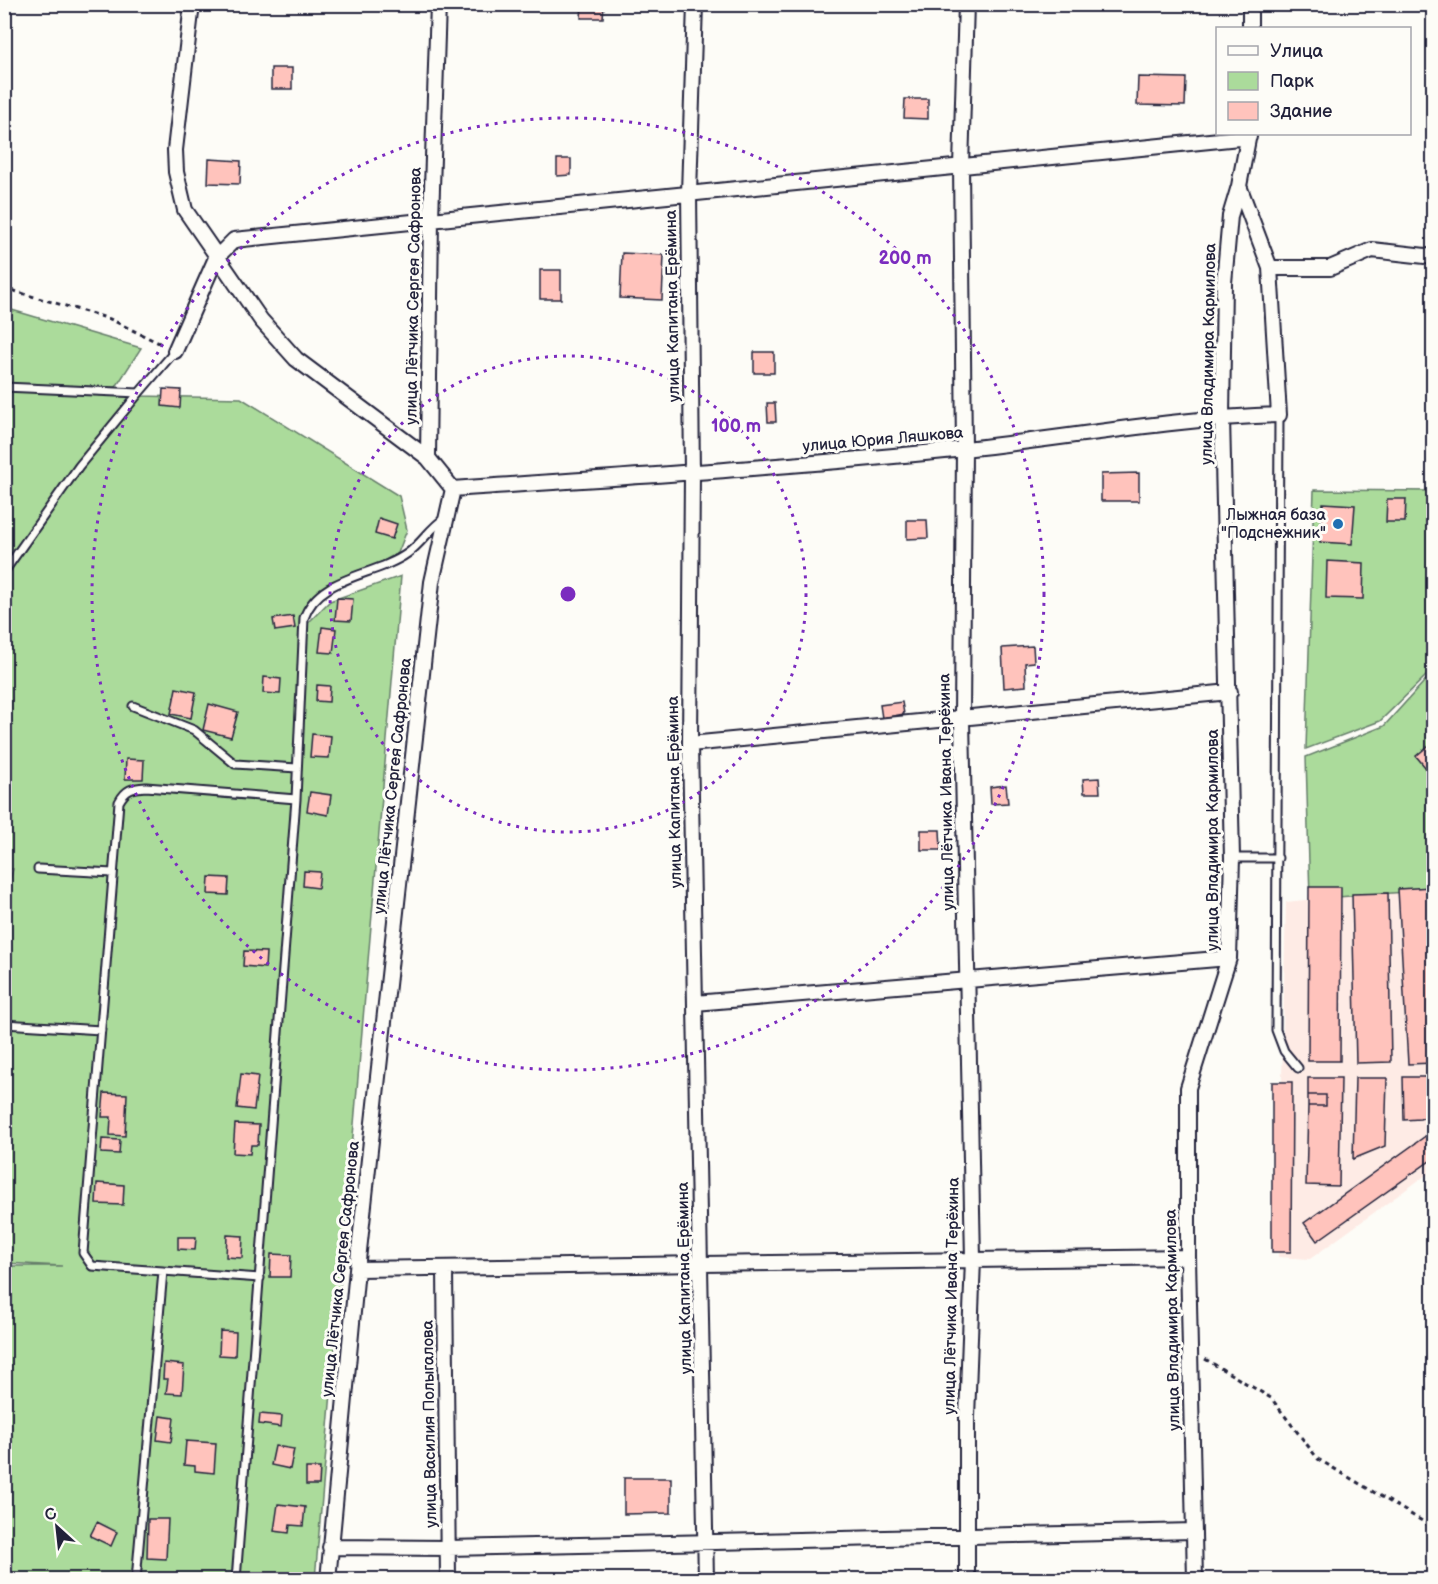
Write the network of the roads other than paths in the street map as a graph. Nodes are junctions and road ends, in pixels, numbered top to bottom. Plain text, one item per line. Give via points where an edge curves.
1 (192, 4) edge
2 (438, 4) edge
3 (695, 4) edge
4 (966, 4) edge
5 (1250, 4) edge
6 (1250, 27) edge
7 (1249, 135) edge
8 (961, 166) junction
9 (1239, 186) junction
10 (688, 194) junction
11 (430, 219) junction
12 (1434, 257) edge
13 (216, 258) junction
14 (1270, 268) junction
15 (175, 351) joint
16 (4, 387) edge
17 (139, 393) junction
18 (1279, 415) junction
19 (1222, 417) junction
20 (964, 449) junction
21 (428, 458) junction
22 (692, 473) junction
23 (453, 489) junction
24 (447, 517) junction
25 (4, 572) edge
26 (1230, 692) junction
27 (133, 706) dead end
28 (962, 719) junction
29 (690, 744) junction
30 (297, 768) junction
31 (296, 799) junction
32 (1233, 858) junction
33 (1278, 858) junction
34 (38, 869) dead end
35 (113, 873) junction
36 (1229, 958) junction
37 (966, 979) junction
38 (695, 1003) junction
39 (4, 1024) edge
40 (101, 1030) junction
41 (1298, 1068) dead end
42 (1188, 1257) junction
43 (973, 1259) junction
44 (702, 1265) junction
45 (357, 1269) junction
46 (445, 1269) junction
47 (163, 1271) junction
48 (260, 1278) junction
49 (1194, 1531) junction
50 (967, 1536) junction
51 (706, 1541) junction
52 (330, 1547) junction
53 (448, 1548) junction
54 (136, 1580) edge
55 (236, 1580) edge
56 (328, 1580) edge
57 (448, 1580) edge
58 (706, 1580) edge
59 (968, 1580) edge
60 (1195, 1580) edge

1 - 13 street via 177,128 176,172 185,210
2 - 11 street, улица Лётчика Сергея Сафронова
3 - 10 street, улица Капитана Ерёмина
4 - 8 street, улица Лётчика Ивана Терёхина
5 - 6 street
7 - 8 street
7 - 9 street, улица Владимира Кармилова
8 - 10 street
8 - 20 street, улица Лётчика Ивана Терёхина
9 - 14 street
9 - 19 street, улица Владимира Кармилова via 1230,216 1224,283
10 - 11 street
10 - 22 street, улица Капитана Ерёмина
11 - 13 street via 234,240
11 - 21 street, улица Лётчика Сергея Сафронова
12 - 14 street via 1372,250 1330,268
13 - 15 street
13 - 21 street via 261,320 296,358
14 - 18 street
15 - 17 lane
16 - 17 lane
17 - 25 lane via 79,466
18 - 19 street, улица Юрия Ляшкова
18 - 33 lane
19 - 20 street, улица Юрия Ляшкова
19 - 26 street, улица Владимира Кармилова
20 - 22 street, улица Юрия Ляшкова
20 - 28 street, улица Лётчика Ивана Терёхина
21 - 23 street
22 - 23 street, улица Юрия Ляшкова
22 - 29 street, улица Капитана Ерёмина
23 - 24 street, улица Лётчика Сергея Сафронова
24 - 30 lane via 431,527 407,554 329,588 309,605 304,618
24 - 45 street, улица Лётчика Сергея Сафронова via 432,582
26 - 28 street
26 - 32 street, улица Владимира Кармилова
27 - 30 lane via 194,730 236,764
28 - 29 street
28 - 37 street, улица Лётчика Ивана Терёхина
29 - 38 street, улица Капитана Ерёмина
30 - 31 lane
31 - 35 lane via 131,788 119,802
31 - 48 lane
32 - 33 lane
32 - 36 street, улица Владимира Кармилова
33 - 41 lane via 1276,1030 1284,1051
34 - 35 lane
35 - 40 lane
36 - 37 street
36 - 42 street, улица Владимира Кармилова via 1188,1088
37 - 38 street
37 - 43 street, улица Лётчика Ивана Терёхина
38 - 44 street, улица Капитана Ерёмина
39 - 40 lane
40 - 47 lane via 82,1253 92,1266
42 - 43 street
42 - 49 street, улица Владимира Кармилова
43 - 44 street
43 - 50 street, улица Лётчика Ивана Терёхина
44 - 46 street via 497,1265
44 - 51 street, улица Капитана Ерёмина
45 - 46 street
45 - 52 street, улица Лётчика Сергея Сафронова
46 - 53 street, улица Василия Полыгалова
47 - 48 lane
47 - 54 lane
48 - 55 lane
49 - 50 street
49 - 60 street, улица Владимира Кармилова
50 - 51 street
50 - 59 street, улица Лётчика Ивана Терёхина
51 - 53 street
51 - 58 street, улица Капитана Ерёмина
52 - 53 street
52 - 56 street, улица Лётчика Сергея Сафронова
53 - 57 street, улица Василия Полыгалова

